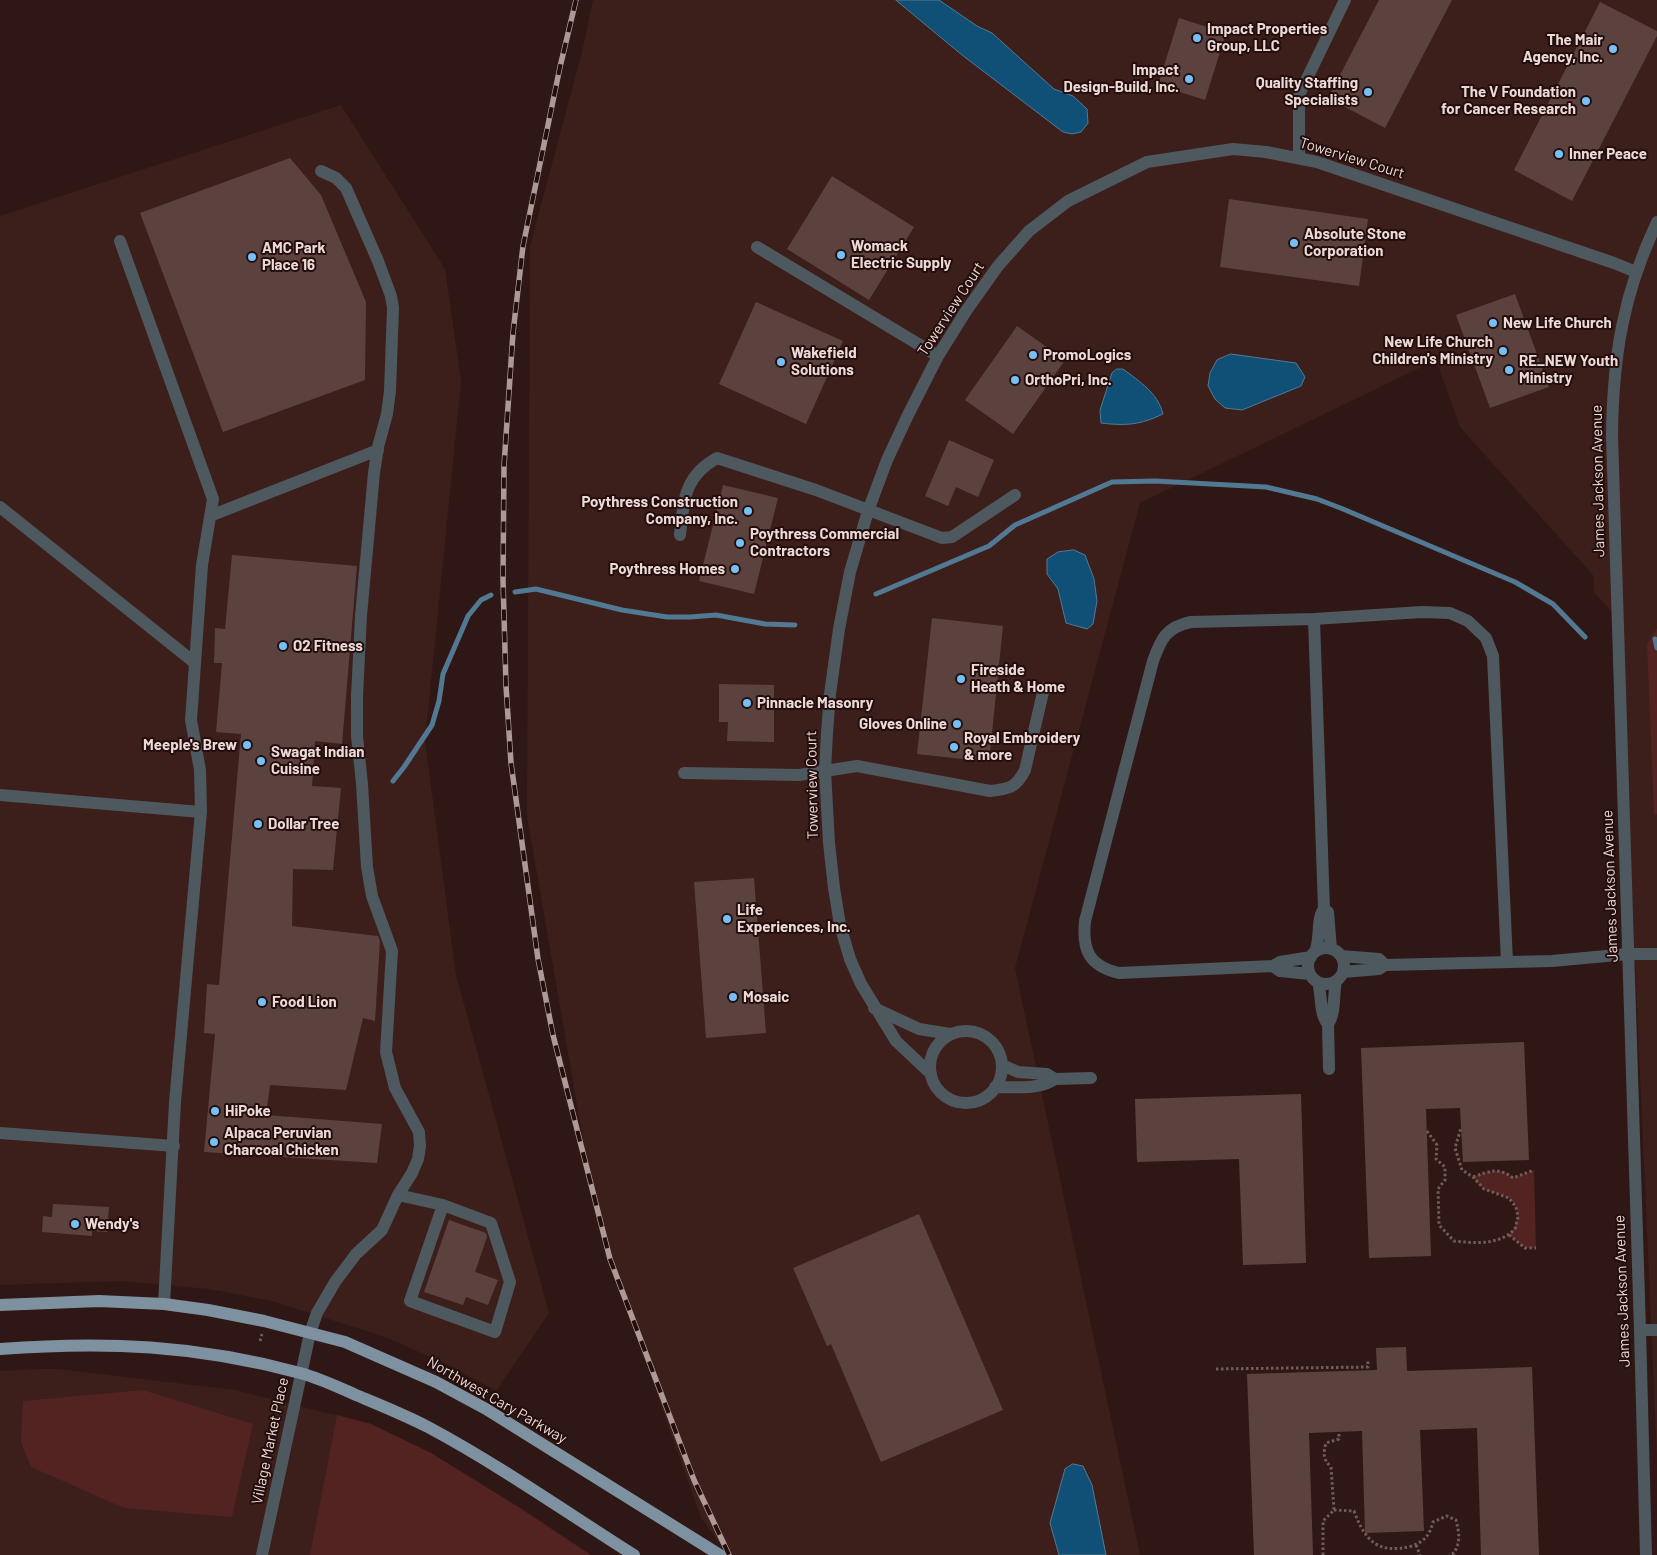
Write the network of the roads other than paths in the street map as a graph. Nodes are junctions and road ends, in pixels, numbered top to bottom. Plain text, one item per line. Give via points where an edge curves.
1 (1345, 0) edge
2 (1299, 157) junction
3 (321, 171) dead end
4 (1657, 222) edge
5 (120, 241) dead end
6 (757, 247) dead end
7 (1636, 272) junction
8 (938, 356) junction
9 (378, 450) junction
10 (1015, 495) dead end
11 (0, 507) edge
12 (868, 511) junction
13 (210, 516) junction
14 (680, 535) dead end
15 (1314, 619) junction
16 (195, 663) junction
17 (1044, 688) dead end
18 (825, 770) junction
19 (684, 773) dead end
20 (0, 795) edge
21 (200, 812) junction
22 (1324, 909) junction
23 (1336, 952) junction
24 (1313, 954) junction
25 (1628, 954) junction
26 (1657, 954) edge
27 (1507, 962) junction
28 (1386, 965) junction
29 (1273, 966) junction
30 (1339, 977) junction
31 (1314, 978) junction
32 (874, 1008) junction
33 (1328, 1024) junction
34 (950, 1034) junction
35 (1002, 1065) junction
36 (1329, 1069) dead end
37 (931, 1074) junction
38 (1091, 1078) dead end
39 (1055, 1079) junction
40 (995, 1087) junction
41 (0, 1132) edge
42 (174, 1146) junction
43 (398, 1195) junction
44 (443, 1205) junction
45 (164, 1304) junction
46 (0, 1305) edge
47 (1640, 1330) junction
48 (1657, 1330) edge
49 (310, 1333) junction
50 (0, 1349) edge
51 (301, 1373) junction
52 (262, 1555) edge
53 (634, 1555) edge
54 (720, 1555) edge
55 (1646, 1555) edge

1 - 2 street via 1299,95
2 - 7 street, Towerview Court
2 - 8 street, Towerview Court via 1233,149 1147,162 1068,201 1029,231 998,266
3 - 9 street, Village Market Place via 336,178 346,188 391,296 394,319 390,390
4 - 7 street, James Jackson Avenue
5 - 13 street via 213,499
6 - 8 street
7 - 25 street, James Jackson Avenue via 1615,362 1612,416
8 - 12 street, Towerview Court via 887,460
9 - 13 street
9 - 43 street, Village Market Place via 361,616 357,736 367,867 372,896 392,951 386,1052 395,1088 419,1132 418,1159
10 - 12 street via 952,537 942,538
11 - 16 street
12 - 14 street via 816,490 717,458 696,474 684,496
12 - 18 street, Towerview Court via 838,629
13 - 16 street via 202,565
15 - 22 street
15 - 27 street via 1450,613 1468,622 1486,638 1493,656
15 - 29 street via 1190,622 1167,632 1153,661 1085,921 1087,951 1106,970 1119,973
16 - 21 street via 191,720 200,770
17 - 18 street via 1025,770 1018,783 1006,790 990,791 857,766
18 - 19 street via 799,775
18 - 32 street, Towerview Court via 830,852 840,925 850,959
20 - 21 street
21 - 42 street
22 - 23 street via 1328,912
22 - 24 street via 1320,914 1319,942
23 - 24 street via 1326,948
23 - 28 street via 1379,959
23 - 30 street via 1344,967
24 - 29 street
24 - 31 street via 1309,968
25 - 26 street
25 - 27 street
25 - 47 street, James Jackson Avenue
27 - 28 street
28 - 30 street
29 - 31 street via 1280,972
30 - 31 street via 1324,984
30 - 33 street via 1333,993 1332,1019
31 - 33 street
32 - 34 street via 919,1029
32 - 37 street, Towerview Court via 896,1041
33 - 36 street
34 - 35 street via 967,1031 984,1036 993,1043
34 - 37 street via 934,1051 930,1062
35 - 39 street via 1018,1072 1047,1074
35 - 40 street
37 - 40 street via 943,1094 953,1100 976,1101
38 - 39 street
39 - 40 street via 1033,1086
41 - 42 street
42 - 45 street
43 - 44 street
43 - 49 street, Village Market Place via 382,1230 356,1254 335,1282 317,1313
44 - 44 street via 410,1301 495,1332 510,1282 492,1223
45 - 46 main road, Northwest Cary Parkway via 99,1301
45 - 49 main road, Northwest Cary Parkway via 245,1317
47 - 48 street
47 - 55 street, James Jackson Avenue
49 - 51 street, Village Market Place
49 - 54 main road, Northwest Cary Parkway via 344,1342 436,1382 486,1409
50 - 51 main road via 84,1345 170,1348
51 - 52 street, Village Market Place
51 - 53 main road via 427,1426

